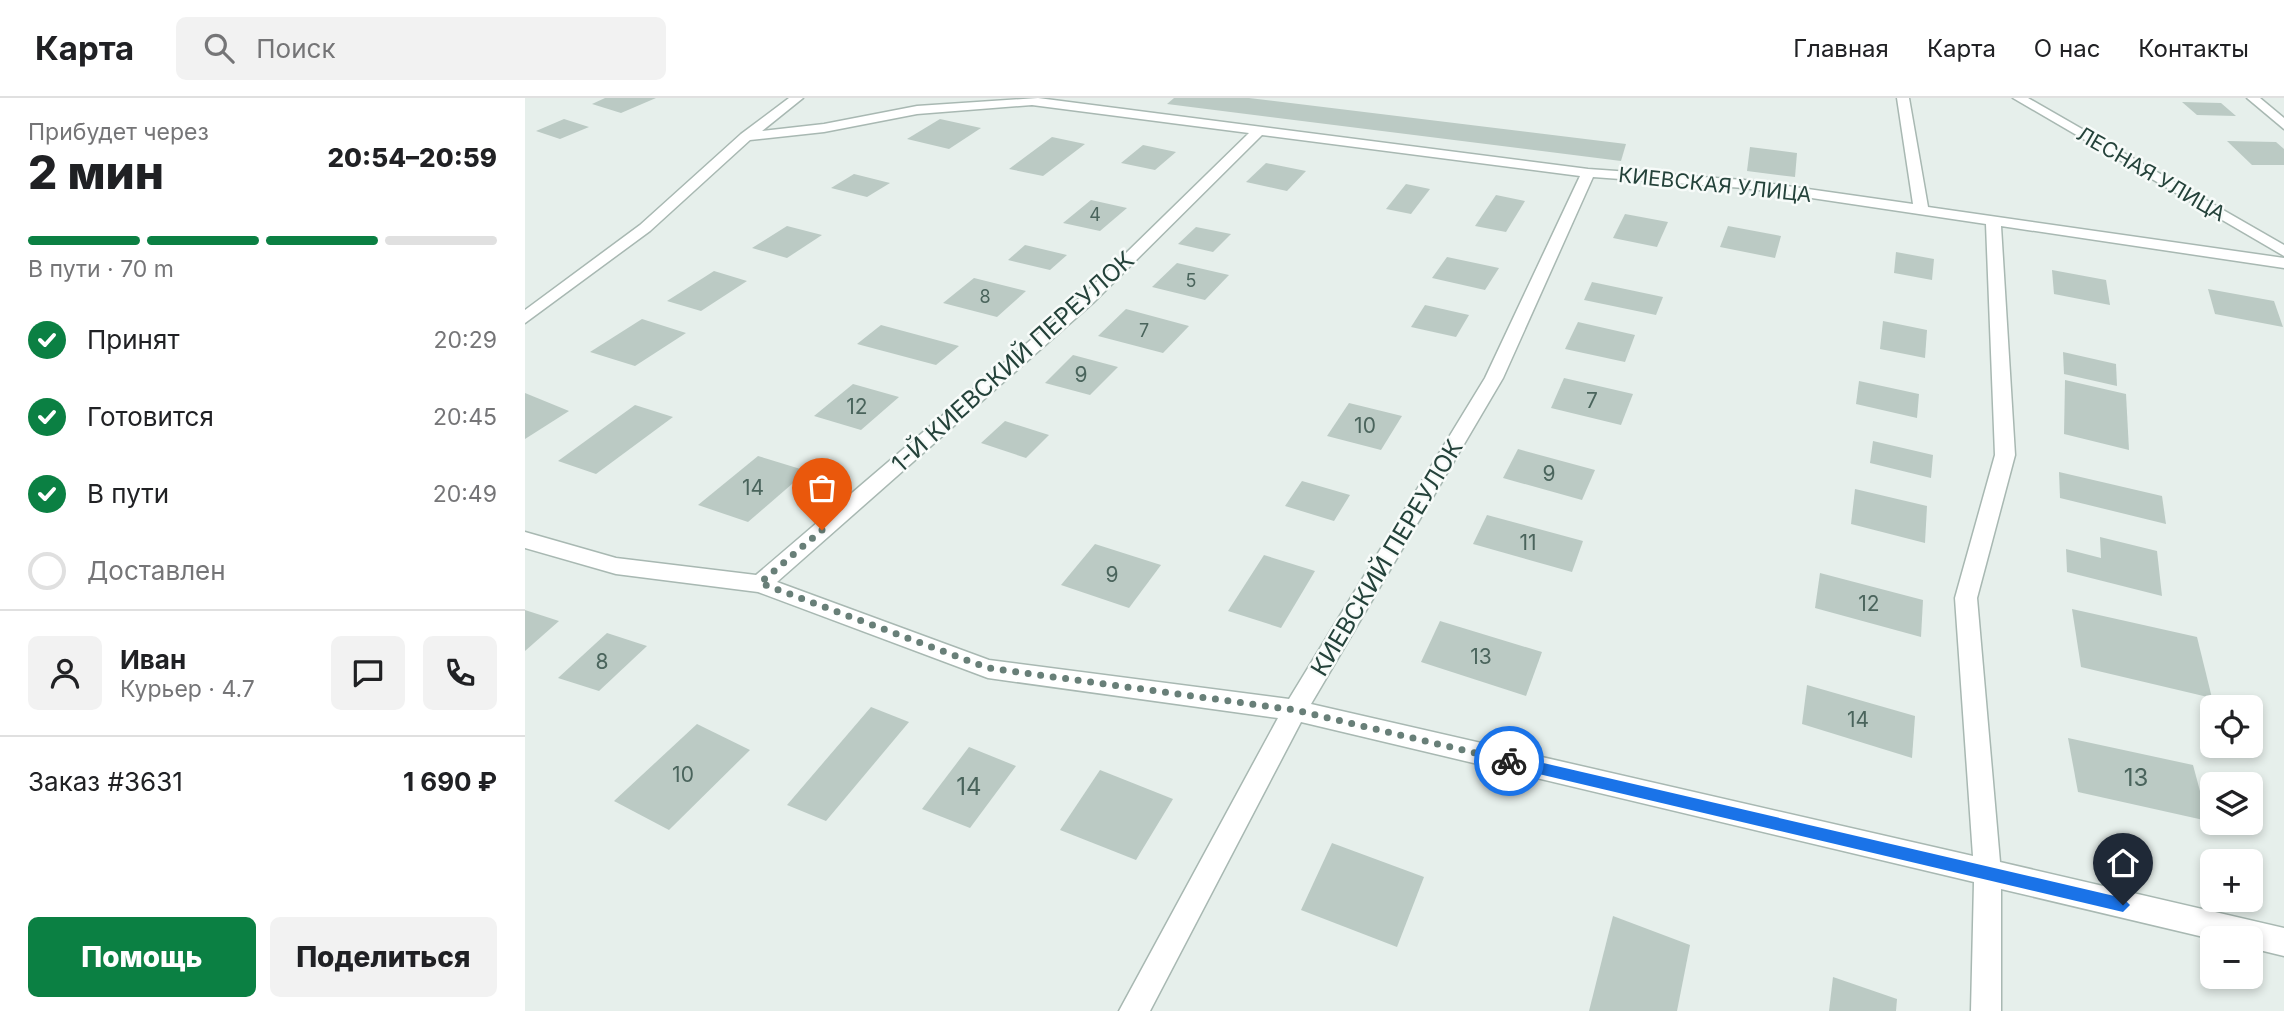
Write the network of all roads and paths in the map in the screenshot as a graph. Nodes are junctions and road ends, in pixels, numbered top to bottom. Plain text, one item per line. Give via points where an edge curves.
1 (797, 98) edge
2 (1903, 98) edge
3 (2019, 98) edge
4 (2253, 98) edge
5 (2284, 125) edge
6 (1257, 132) junction
7 (746, 137) junction
8 (1588, 173) junction
9 (1921, 209) junction
10 (1993, 219) junction
11 (2284, 251) edge
12 (2284, 262) edge
13 (525, 318) edge
14 (525, 540) edge
15 (760, 583) junction
16 (1295, 710) junction
17 (1988, 874) junction
18 (2284, 942) edge
19 (1134, 1011) edge
20 (1986, 1011) edge

1 - 7 street
2 - 9 street
3 - 11 street, ЛЕСНАЯ УЛИЦА
4 - 5 street
6 - 7 street, КИЕВСКАЯ УЛИЦА via 1148,109 1031,101 917,110
6 - 8 street, КИЕВСКАЯ УЛИЦА
6 - 15 street, 1-Й КИЕВСКИЙ ПЕРЕУЛОК via 1087,300
7 - 13 street via 646,228
8 - 9 street, КИЕВСКАЯ УЛИЦА via 1744,184
8 - 16 street, КИЕВСКИЙ ПЕРЕУЛОК via 1494,378
9 - 10 street, КИЕВСКАЯ УЛИЦА
10 - 12 street, КИЕВСКАЯ УЛИЦА
10 - 17 street via 2005,455 1966,598
14 - 15 street via 616,566
15 - 16 street via 988,668
16 - 17 street
16 - 19 street, КИЕВСКИЙ ПЕРЕУЛОК
17 - 18 street
17 - 20 street

